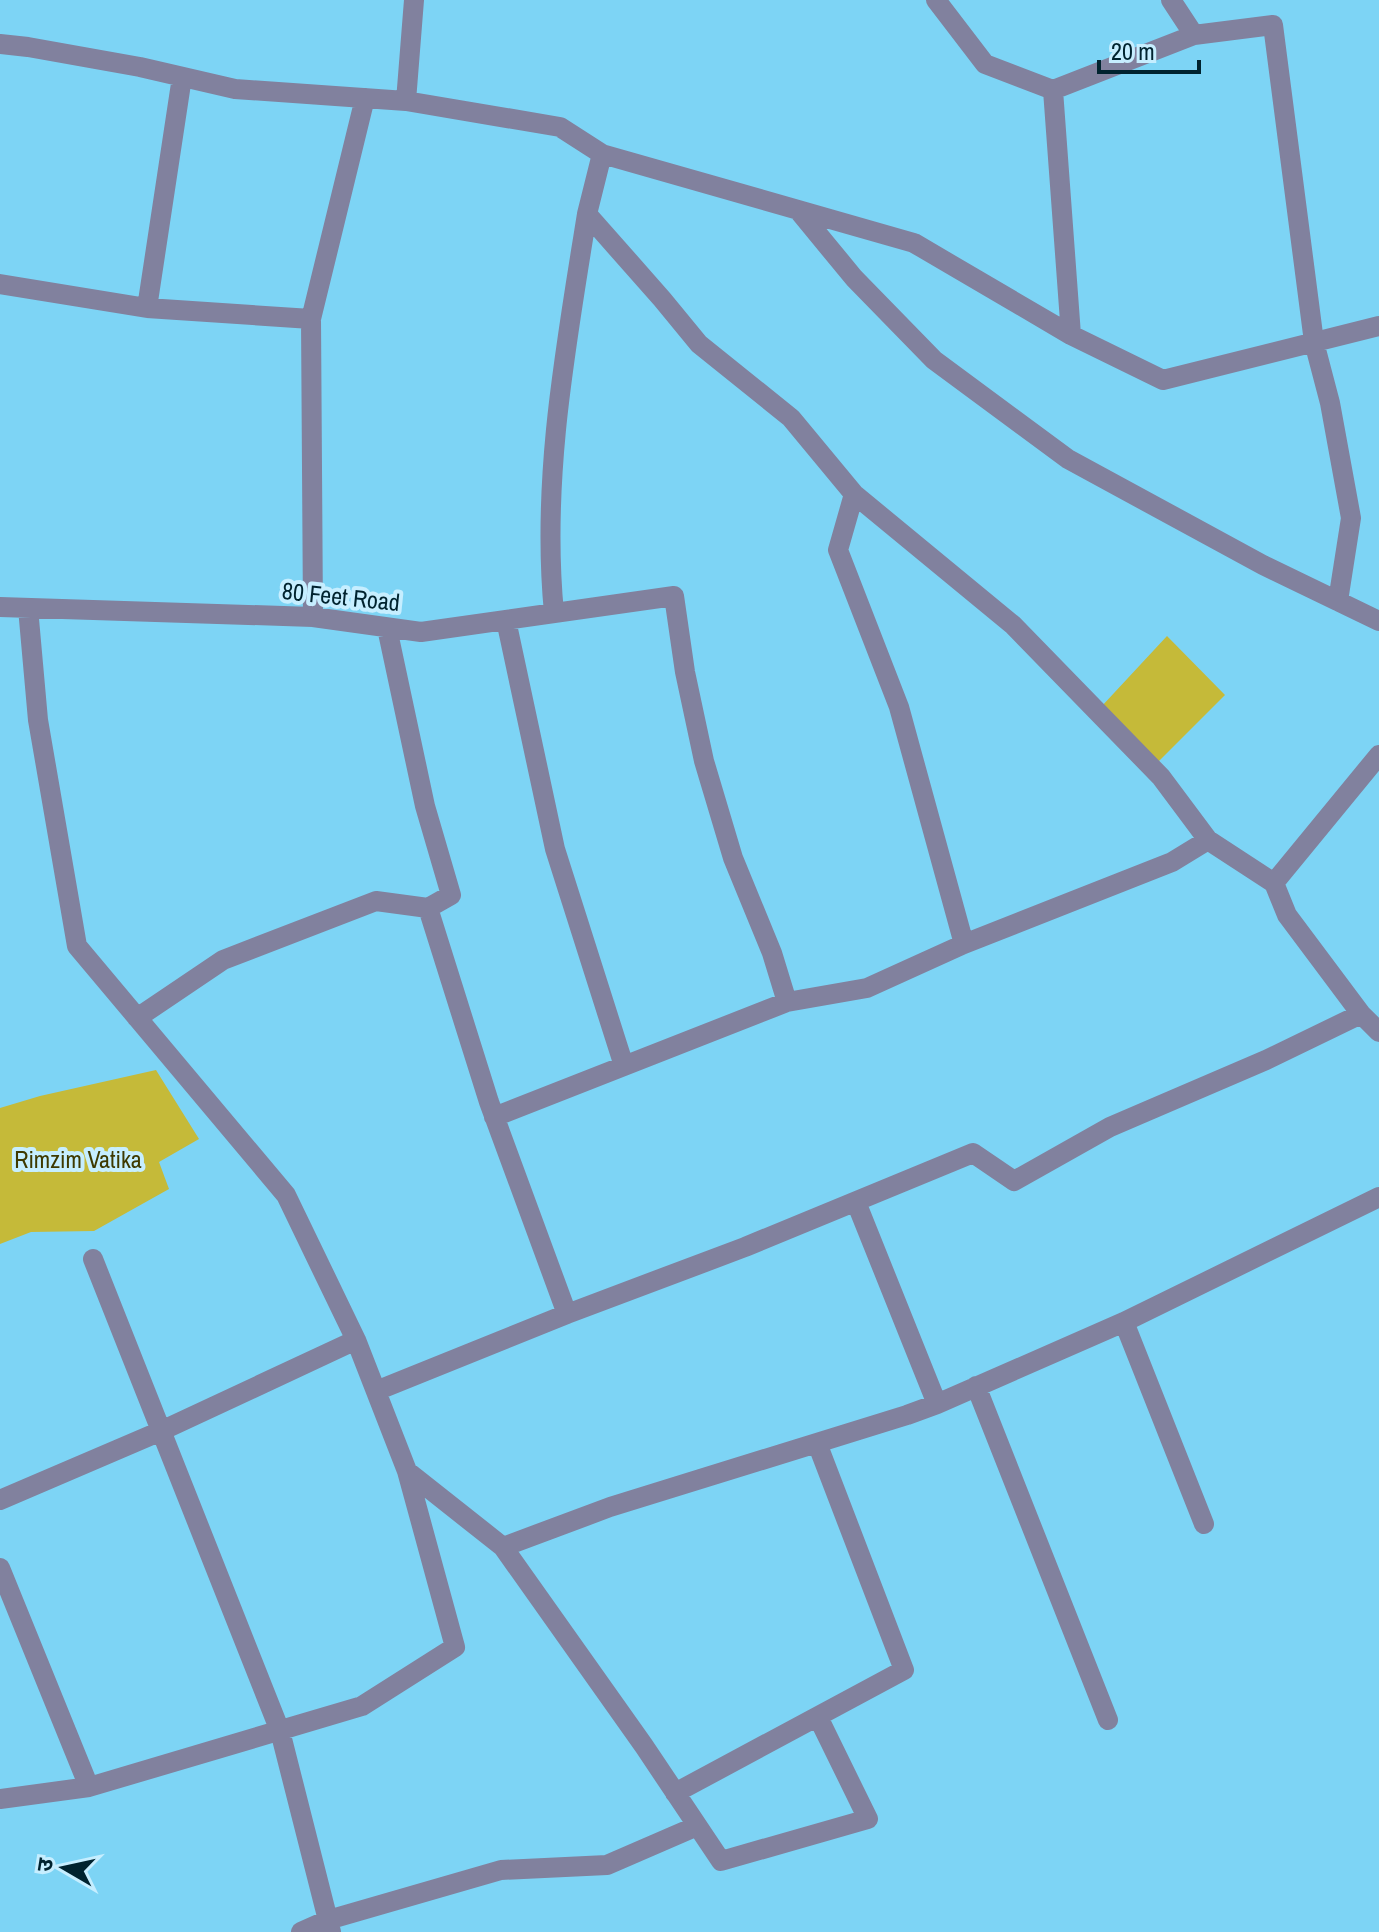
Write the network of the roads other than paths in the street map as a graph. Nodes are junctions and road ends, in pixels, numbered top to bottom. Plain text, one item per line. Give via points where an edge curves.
1 (414, 0) edge
2 (936, 0) edge
3 (1171, 0) edge
4 (1194, 35) junction
5 (0, 44) edge
6 (182, 77) junction
7 (1053, 90) junction
8 (365, 98) junction
9 (406, 101) junction
10 (602, 154) junction
11 (798, 210) junction
12 (587, 214) junction
13 (0, 284) edge
14 (147, 308) junction
15 (311, 319) junction
16 (1379, 326) edge
17 (1071, 335) junction
18 (1314, 342) junction
19 (854, 494) junction
20 (1338, 601) junction
21 (0, 607) edge
22 (28, 608) junction
23 (554, 613) junction
24 (313, 617) junction
25 (506, 620) junction
26 (1379, 621) edge
27 (387, 628) junction
28 (1379, 755) edge
29 (1208, 840) junction
30 (1274, 883) junction
31 (428, 908) junction
32 (964, 944) junction
33 (787, 1002) junction
34 (1361, 1014) junction
35 (137, 1018) junction
36 (1379, 1032) edge
37 (624, 1066) junction
38 (494, 1117) junction
39 (1379, 1197) edge
40 (856, 1202) junction
41 (93, 1259) dead end
42 (567, 1314) junction
43 (1124, 1322) junction
44 (356, 1340) junction
45 (976, 1386) junction
46 (376, 1391) junction
47 (937, 1404) junction
48 (161, 1431) junction
49 (817, 1443) junction
50 (407, 1471) junction
51 (0, 1500) edge
52 (1204, 1524) dead end
53 (503, 1547) junction
54 (0, 1568) edge
55 (818, 1717) junction
56 (1108, 1720) dead end
57 (280, 1731) junction
58 (89, 1787) junction
59 (675, 1793) junction
60 (0, 1799) edge
61 (697, 1826) junction
62 (329, 1926) edge
63 (301, 1932) edge

1 - 9 street
2 - 7 street via 985,64
3 - 4 street
4 - 7 street
4 - 18 street via 1273,25
5 - 6 street
6 - 8 street via 235,89
6 - 14 street
7 - 17 street
8 - 9 street
8 - 15 street
9 - 10 street via 560,127
10 - 11 street
10 - 12 street
11 - 17 street via 914,243
11 - 20 street via 854,278 934,360 1068,459
12 - 19 street via 699,344 791,418
12 - 23 street via 555,427 550,518
13 - 14 street
14 - 15 street
15 - 24 street
16 - 18 street
17 - 18 street via 1163,380
18 - 20 street via 1351,518
19 - 29 street via 1013,625 1161,777
19 - 32 street via 838,550 899,707
20 - 26 street
21 - 22 street, 80 Feet Road
22 - 24 street, 80 Feet Road
22 - 35 street via 38,720 77,946
23 - 25 street, 80 Feet Road
23 - 33 street, 80 Feet Road via 674,596 704,761 733,858
24 - 27 street, 80 Feet Road
25 - 27 street, 80 Feet Road via 421,632
25 - 37 street via 555,849
27 - 31 street via 425,806 451,895
28 - 30 street
29 - 30 street
29 - 32 street via 1172,862
30 - 34 street via 1287,915
31 - 35 street via 376,901 223,960
31 - 38 street
32 - 33 street via 867,988
33 - 37 street
34 - 36 street
34 - 40 street via 1110,1127 1014,1181 973,1153
35 - 44 street via 286,1195
37 - 38 street
38 - 42 street
39 - 43 street
40 - 42 street
40 - 47 street
41 - 48 street
42 - 46 street
43 - 45 street
43 - 52 street
44 - 46 street
44 - 48 street
45 - 47 street
45 - 56 street
46 - 50 street
47 - 49 street
48 - 51 street
48 - 57 street
49 - 53 street via 610,1507
49 - 55 street via 904,1670
50 - 53 street
50 - 57 street via 455,1647 362,1706
53 - 59 street
54 - 58 street
55 - 59 street
55 - 61 street via 868,1819 721,1861
57 - 58 street
57 - 62 street
58 - 60 street
59 - 61 street
61 - 62 street via 607,1865 501,1870
62 - 63 street

